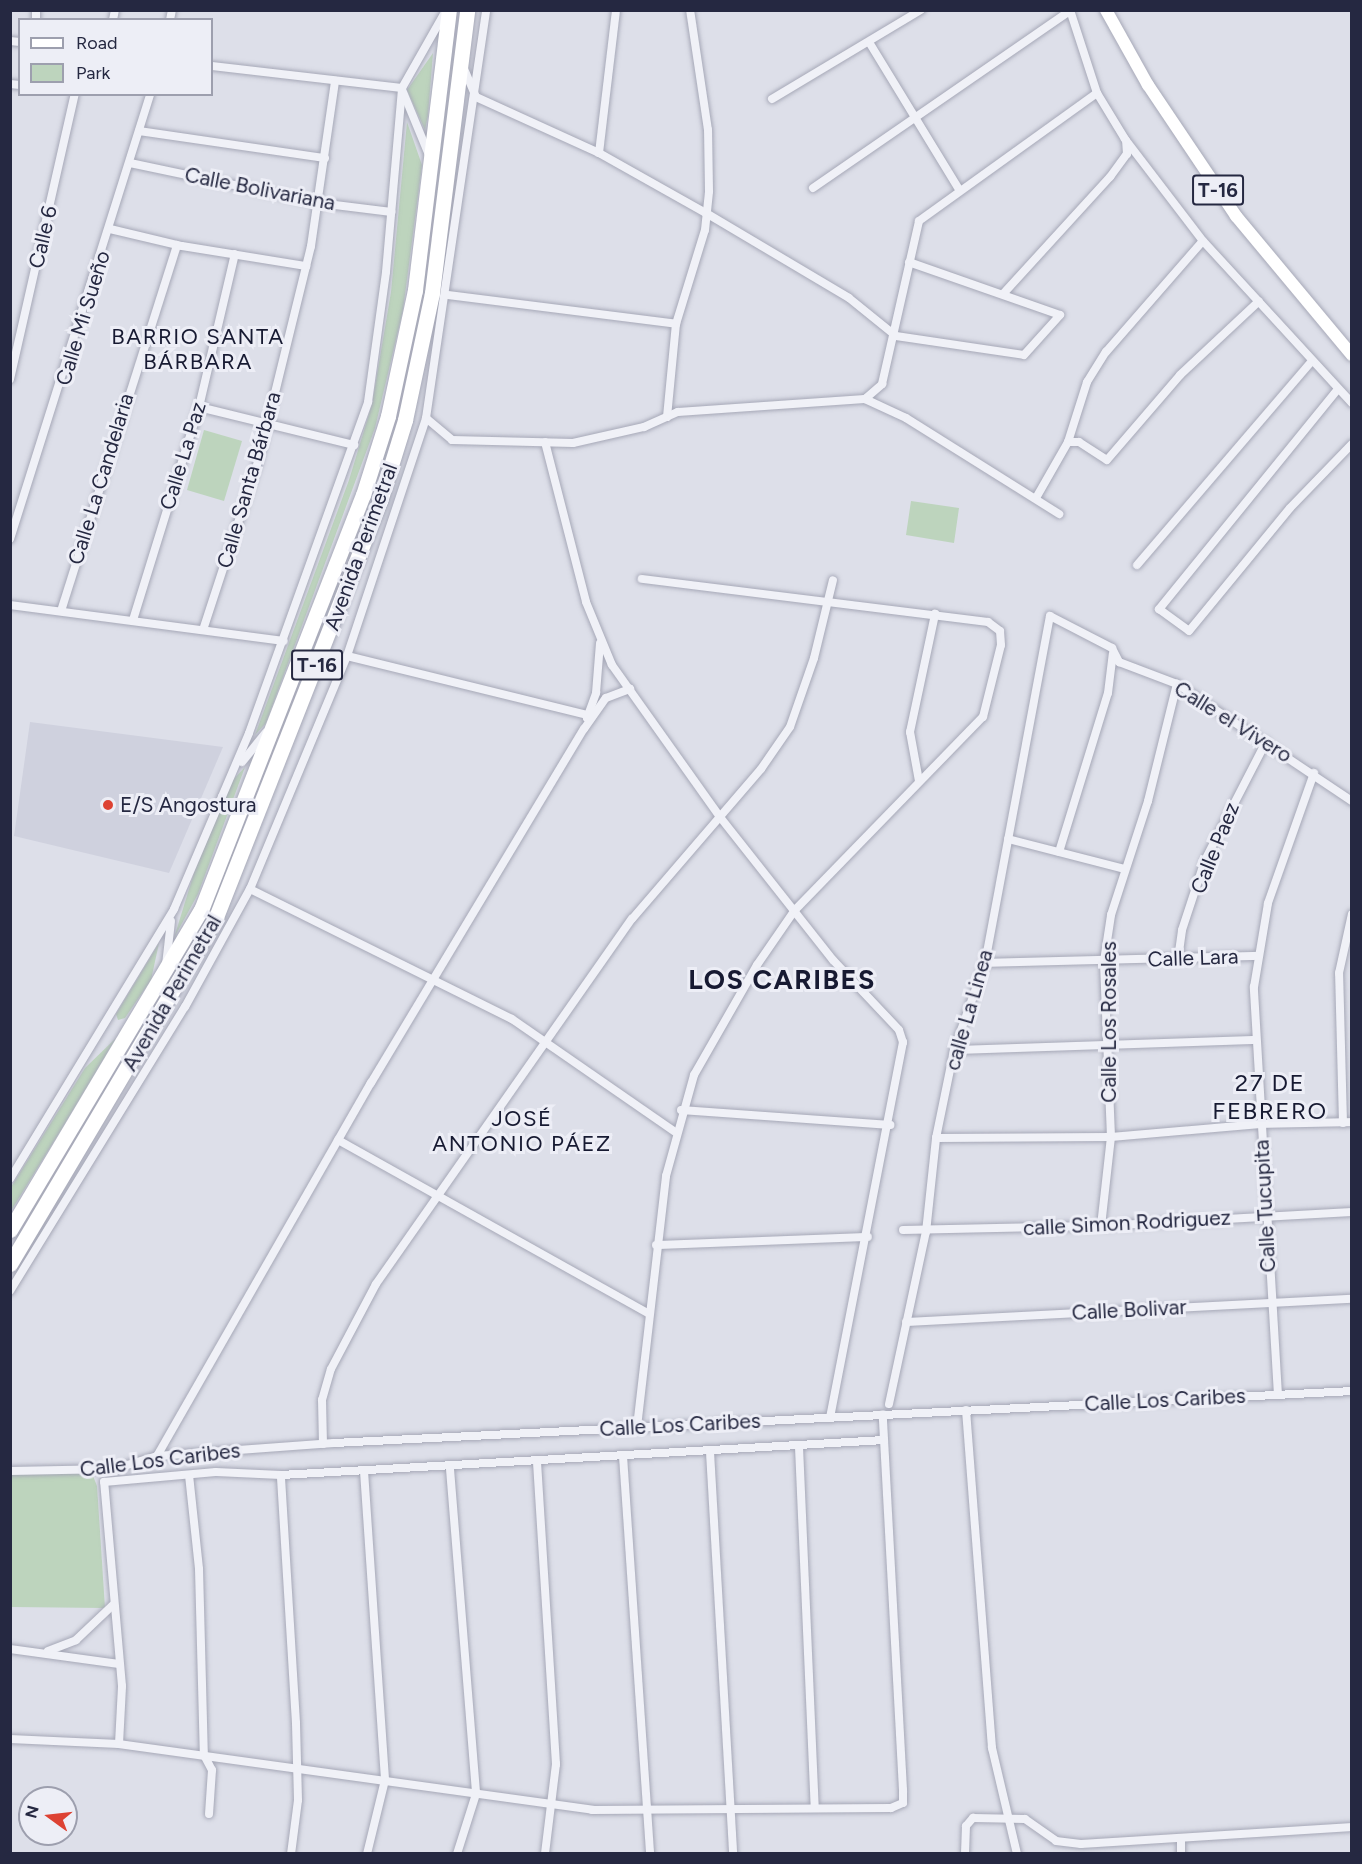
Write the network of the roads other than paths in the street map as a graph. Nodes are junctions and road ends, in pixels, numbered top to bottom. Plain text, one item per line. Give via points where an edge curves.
1 (448, 10) edge
2 (467, 10) edge
3 (486, 10) edge
4 (616, 10) edge
5 (690, 10) edge
6 (921, 10) edge
7 (1106, 10) edge
8 (1070, 11) edge
9 (869, 42) junction
10 (461, 61) junction
11 (213, 66) edge
12 (334, 81) junction
13 (402, 88) junction
14 (1097, 93) junction
15 (75, 96) edge
16 (149, 96) edge
17 (476, 97) junction
18 (772, 99) dead end
19 (916, 116) junction
20 (139, 131) junction
21 (1125, 139) junction
22 (599, 153) junction
23 (325, 158) junction
24 (431, 160) junction
25 (130, 163) junction
26 (813, 188) dead end
27 (958, 188) junction
28 (319, 203) junction
29 (391, 212) junction
30 (706, 213) junction
31 (110, 229) junction
32 (1203, 241) junction
33 (177, 245) junction
34 (236, 254) junction
35 (909, 262) junction
36 (306, 266) junction
37 (448, 294) junction
38 (1003, 294) junction
39 (1258, 301) junction
40 (676, 324) junction
41 (896, 336) junction
42 (1352, 355) edge
43 (1311, 362) junction
44 (10, 379) edge
45 (1338, 389) junction
46 (865, 399) junction
47 (1352, 403) edge
48 (199, 407) junction
49 (667, 417) junction
50 (426, 418) junction
51 (267, 424) junction
52 (545, 442) junction
53 (1068, 442) junction
54 (1352, 444) edge
55 (354, 445) junction
56 (1036, 498) junction
57 (1059, 514) dead end
58 (10, 539) edge
59 (1137, 565) dead end
60 (642, 579) dead end
61 (832, 580) dead end
62 (827, 602) junction
63 (10, 605) edge
64 (60, 611) junction
65 (935, 614) junction
66 (1050, 616) joint
67 (133, 620) junction
68 (203, 630) junction
69 (284, 641) junction
70 (600, 643) junction
71 (1112, 648) junction
72 (347, 656) junction
73 (1177, 684) junction
74 (630, 689) junction
75 (280, 712) junction
76 (588, 715) junction
77 (584, 729) junction
78 (1266, 742) junction
79 (1314, 773) junction
80 (232, 776) junction
81 (919, 781) junction
82 (1352, 801) edge
83 (720, 817) junction
84 (1008, 839) junction
85 (1059, 852) junction
86 (1125, 869) junction
87 (250, 889) junction
88 (174, 909) junction
89 (795, 910) junction
90 (1352, 914) edge
91 (1258, 956) junction
92 (1179, 959) junction
93 (1104, 961) junction
94 (985, 963) junction
95 (166, 971) junction
96 (432, 981) junction
97 (545, 1040) junction
98 (1256, 1040) junction
99 (1107, 1044) junction
100 (954, 1050) junction
101 (681, 1110) junction
102 (1347, 1122) edge
103 (1260, 1124) junction
104 (890, 1125) junction
105 (675, 1132) junction
106 (1111, 1137) junction
107 (936, 1138) junction
108 (338, 1140) junction
109 (10, 1179) edge
110 (435, 1197) junction
111 (1352, 1212) edge
112 (1265, 1215) junction
113 (1101, 1226) junction
114 (10, 1230) edge
115 (903, 1230) dead end
116 (926, 1232) junction
117 (868, 1237) junction
118 (656, 1245) junction
119 (10, 1264) edge
120 (10, 1291) edge
121 (1352, 1299) edge
122 (1271, 1301) junction
123 (649, 1314) junction
124 (906, 1322) junction
125 (1352, 1391) edge
126 (1278, 1395) junction
127 (889, 1404) dead end
128 (966, 1410) junction
129 (883, 1415) junction
130 (830, 1418) junction
131 (637, 1427) junction
132 (884, 1440) junction
133 (323, 1444) junction
134 (799, 1447) junction
135 (710, 1452) junction
136 (157, 1456) junction
137 (623, 1456) junction
138 (537, 1462) junction
139 (450, 1469) junction
140 (10, 1471) edge
141 (364, 1471) junction
142 (189, 1475) junction
143 (281, 1475) junction
144 (113, 1605) junction
145 (10, 1649) edge
146 (48, 1651) junction
147 (119, 1664) junction
148 (10, 1739) edge
149 (119, 1744) junction
150 (204, 1755) junction
151 (295, 1767) junction
152 (385, 1780) junction
153 (476, 1794) junction
154 (550, 1804) junction
155 (815, 1807) junction
156 (730, 1809) junction
157 (646, 1811) junction
158 (209, 1814) dead end
159 (1007, 1817) junction
160 (1352, 1827) edge
161 (1181, 1840) junction
162 (291, 1854) edge
163 (367, 1854) edge
164 (457, 1854) edge
165 (545, 1854) edge
166 (650, 1854) edge
167 (733, 1854) edge
168 (965, 1854) edge
169 (1017, 1854) edge
170 (1181, 1854) edge

1 - 13 street
1 - 24 highway, Avenida Perimetral / T-16
2 - 10 highway, Avenida Perimetral / T-16
3 - 17 street
4 - 22 street
5 - 30 street via 708,130
6 - 9 street
7 - 42 main road, T-16 via 1148,85 1231,208
8 - 14 street
8 - 19 street
9 - 18 street
9 - 19 street
10 - 17 street
10 - 119 highway, Avenida Perimetral / T-16 via 428,316 405,420 380,501 216,917
11 - 12 street
12 - 13 street
12 - 23 street, Calle Santa Bárbara
13 - 24 street
13 - 29 street, Avenida Perimetral
14 - 21 street
14 - 27 street
15 - 44 street, Calle 6
16 - 20 street, Calle Mi Sueño
17 - 22 street
17 - 37 street
19 - 26 street
19 - 27 street
20 - 23 street
20 - 25 street, Calle Mi Sueño
21 - 32 street
21 - 38 street via 1127,154 1110,177
22 - 30 street
23 - 28 street, Calle Santa Bárbara
24 - 75 highway, Avenida Perimetral / T-16 via 414,290 388,416 363,495
25 - 28 street, Calle Bolivariana
25 - 31 street, Calle Mi Sueño
27 - 35 street via 919,220
28 - 29 street, Calle Bolivariana
28 - 36 street, Calle Santa Bárbara
29 - 55 street, Avenida Perimetral via 375,366
30 - 40 street via 697,260
30 - 41 street via 849,298
31 - 33 street
31 - 58 street, Calle Mi Sueño
32 - 39 street
32 - 53 street via 1106,352 1087,382
33 - 34 street
33 - 64 street, Calle La Candelaria
34 - 36 street
34 - 48 street, Calle La Paz
35 - 38 street
35 - 41 street via 894,315
36 - 51 street, Calle Santa Bárbara
37 - 40 street
37 - 50 street
38 - 41 street via 1060,315 1024,355
39 - 43 street
39 - 53 street via 1180,375 1107,459 1078,442
40 - 49 street
41 - 46 street via 882,384
43 - 45 street
43 - 59 street
45 - 47 street
45 - 54 street via 1159,609 1189,631 1290,508
46 - 49 street via 678,412
46 - 56 street via 906,418
48 - 51 street
48 - 67 street, Calle La Paz
49 - 52 street via 573,443
50 - 52 street via 452,440
50 - 72 street
51 - 55 street
51 - 68 street, Calle Santa Bárbara
52 - 70 street
53 - 56 street
55 - 69 street, Avenida Perimetral
56 - 57 street
60 - 62 street
61 - 62 street
62 - 65 street
62 - 83 street via 814,657 790,727
63 - 64 street
64 - 67 street
65 - 81 street via 910,732
65 - 81 street via 988,622 1000,631 1001,645 983,717
66 - 71 street, Calle el Vivero
66 - 84 street, calle La Linea
67 - 68 street
68 - 69 street
69 - 80 street, Avenida Perimetral
70 - 74 street
70 - 76 street via 596,693
71 - 73 street, Calle el Vivero via 1119,662
71 - 85 street via 1114,672
72 - 76 street
72 - 87 street
73 - 78 street, Calle el Vivero
73 - 86 street, Calle Los Rosales via 1169,725
74 - 77 street via 606,698
74 - 83 street
75 - 80 street
75 - 95 highway, Avenida Perimetral / T-16 via 216,877
76 - 77 street
77 - 96 street
78 - 79 street, Calle el Vivero
78 - 92 street, Calle Paez via 1205,860 1182,930
79 - 82 street, Calle el Vivero
79 - 91 street, Calle Tucupita via 1284,850
80 - 88 street, Avenida Perimetral
81 - 89 street
83 - 89 street
83 - 97 street via 632,919
84 - 85 street
84 - 94 street, calle La Linea
85 - 86 street
86 - 93 street, Calle Los Rosales
87 - 96 street
87 - 120 street via 185,1007
88 - 95 street via 167,936
88 - 109 street, Avenida Perimetral
89 - 101 street via 734,1001 694,1075
89 - 104 street via 833,960 899,1030 902,1063
90 - 102 street via 1339,973
91 - 92 street, Calle Lara
91 - 98 street, Calle Tucupita
92 - 93 street, Calle Lara
93 - 94 street, Calle Lara
93 - 99 street, Calle Los Rosales
94 - 100 street, calle La Linea
95 - 114 highway, Avenida Perimetral / T-16
96 - 97 street via 480,1002
96 - 108 street
97 - 105 street
97 - 110 street
98 - 99 street
98 - 103 street, Calle Tucupita
99 - 100 street
99 - 106 street, Calle Los Rosales
100 - 107 street, calle La Linea
101 - 104 street
101 - 105 street
102 - 103 street
103 - 106 street
103 - 112 street, Calle Tucupita
104 - 117 street
105 - 118 street
106 - 107 street
106 - 113 street, Calle Los Rosales
107 - 116 street, calle La Linea
108 - 110 street
108 - 136 street
110 - 123 street
110 - 133 street via 342,1344 322,1400
111 - 112 street, calle Simon Rodriguez
112 - 113 street, calle Simon Rodriguez
112 - 122 street, Calle Tucupita
113 - 116 street, calle Simon Rodriguez
115 - 116 street, calle Simon Rodriguez
116 - 124 street, calle La Linea
117 - 118 street
117 - 130 street
118 - 123 street
121 - 122 street, Calle Bolivar
122 - 124 street, Calle Bolivar
122 - 126 street, Calle Tucupita
123 - 131 street
124 - 127 street, calle La Linea
125 - 126 street, Calle Los Caribes
126 - 128 street, Calle Los Caribes
128 - 129 street, Calle Los Caribes
128 - 159 street via 992,1748
129 - 130 street, Calle Los Caribes
129 - 132 street
130 - 131 street, Calle Los Caribes
131 - 133 street, Calle Los Caribes
132 - 134 street
132 - 155 street via 903,1803 891,1808
133 - 136 street, Calle Los Caribes
134 - 135 street
134 - 155 street
135 - 137 street
135 - 156 street
136 - 140 street, Calle Los Caribes via 114,1469
137 - 138 street
137 - 157 street
138 - 139 street
138 - 154 street via 556,1764
139 - 141 street
139 - 153 street
141 - 143 street
141 - 152 street
142 - 143 street via 251,1471
142 - 144 street via 104,1482
142 - 150 street via 199,1569
143 - 151 street via 294,1650
144 - 146 street via 76,1640
144 - 147 street
145 - 146 street
146 - 147 street
147 - 149 street
148 - 149 street
149 - 150 street
150 - 151 street
150 - 158 street via 212,1770
151 - 152 street
151 - 162 street via 298,1800
152 - 153 street
152 - 163 street
153 - 154 street
153 - 164 street
154 - 157 street
154 - 165 street
155 - 156 street
156 - 157 street
156 - 167 street
157 - 166 street
159 - 161 street via 1033,1822 1049,1838 1064,1843
159 - 168 street via 969,1819
159 - 169 street
160 - 161 street
161 - 170 street

